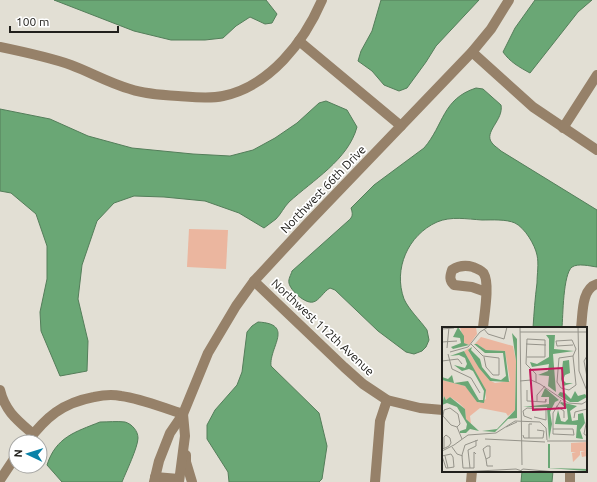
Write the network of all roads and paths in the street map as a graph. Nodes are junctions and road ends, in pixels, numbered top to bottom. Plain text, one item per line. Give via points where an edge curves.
1 (322, 0) edge
2 (509, 0) edge
3 (299, 41) junction
4 (0, 47) edge
5 (472, 52) junction
6 (597, 75) edge
7 (402, 126) junction
8 (563, 128) junction
9 (597, 150) edge
10 (254, 281) junction
11 (597, 284) edge
12 (486, 292) dead end
13 (483, 327) edge
14 (581, 327) edge
15 (0, 390) edge
16 (387, 400) junction
17 (442, 410) edge
18 (183, 414) junction
19 (33, 434) joint
20 (185, 436) junction
21 (8, 468) edge
22 (472, 472) edge
23 (0, 480) edge
24 (155, 480) edge
25 (179, 481) edge
26 (192, 482) edge
27 (375, 482) edge
28 (471, 482) edge

1 - 3 street
2 - 5 street, Northwest 66th Drive via 491,29
3 - 4 street via 273,70 256,83 240,91 208,98 148,94 70,65
3 - 7 street
5 - 7 street, Northwest 66th Drive
5 - 8 street via 519,96
6 - 8 street
7 - 10 street, Northwest 66th Drive
8 - 9 street
10 - 16 street, Northwest 112th Avenue via 344,367
10 - 18 street, Northwest 66th Drive via 213,343
11 - 14 street via 588,290 585,298
12 - 13 street
15 - 19 street via 13,416
16 - 17 street, Northwest 112th Avenue via 420,408
16 - 27 street via 380,421
18 - 19 street via 139,400 103,395 66,405 49,417
18 - 20 street, Northwest 66th Drive
18 - 24 street, Northwest 66th Drive via 170,433
20 - 25 street, Northwest 66th Drive
20 - 26 street, Northwest 66th Drive via 186,462
21 - 23 street
22 - 28 street
24 - 25 street

